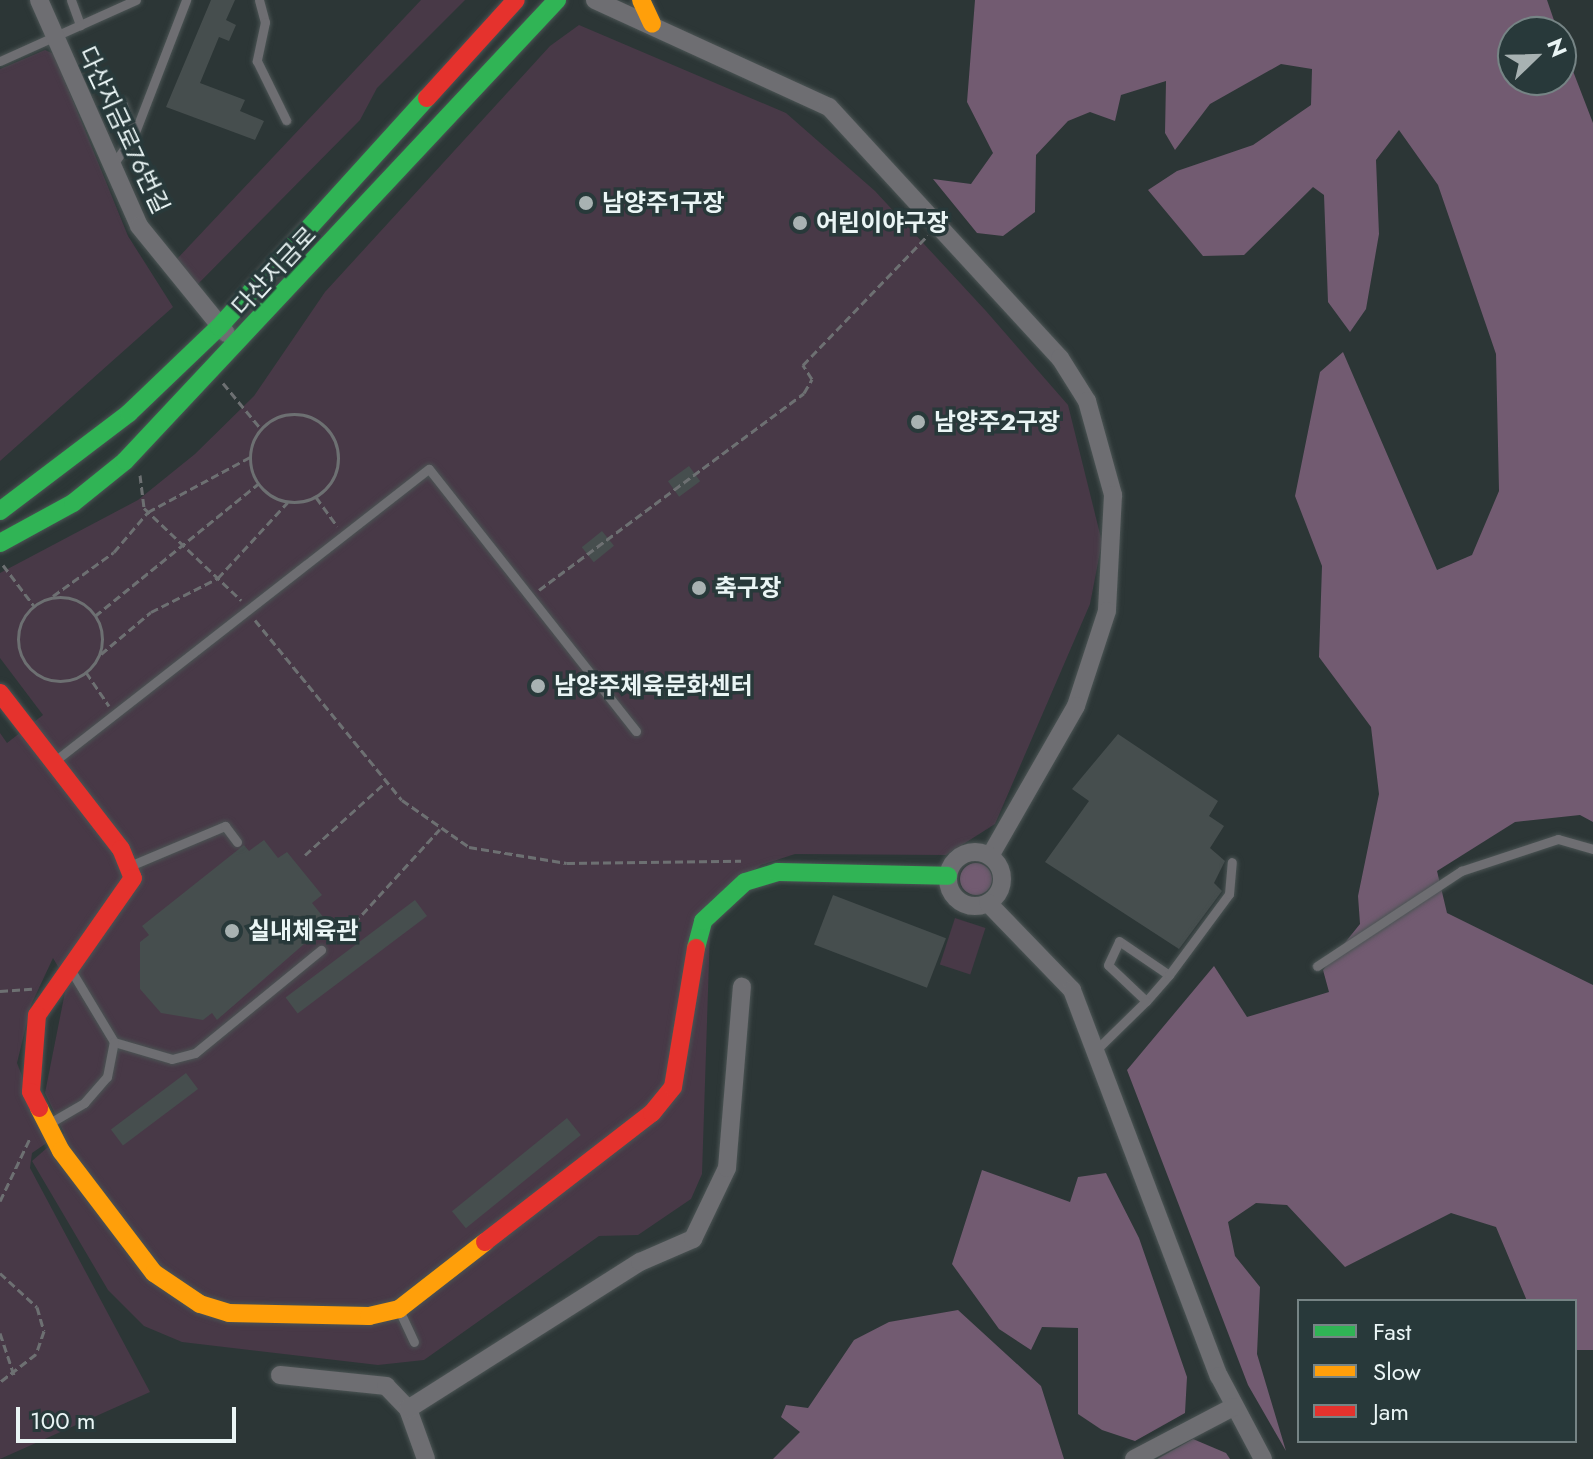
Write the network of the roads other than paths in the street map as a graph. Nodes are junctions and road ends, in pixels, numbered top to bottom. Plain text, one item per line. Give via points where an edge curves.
1 (39, 0) edge
2 (71, 0) edge
3 (136, 0) edge
4 (186, 0) edge
5 (259, 0) edge
6 (516, 0) edge
7 (557, 0) edge
8 (595, 0) edge
9 (641, 0) edge
10 (652, 24) junction
11 (80, 25) junction
12 (55, 36) junction
13 (0, 61) edge
14 (122, 102) dead end
15 (286, 120) dead end
16 (134, 135) junction
17 (112, 166) junction
18 (219, 327) junction
19 (240, 344) junction
20 (0, 511) edge
21 (0, 543) edge
22 (0, 693) edge
23 (636, 731) dead end
24 (53, 762) junction
25 (237, 842) dead end
26 (1593, 849) edge
27 (990, 856) junction
28 (1232, 862) dead end
29 (131, 866) junction
30 (948, 876) junction
31 (988, 903) junction
32 (321, 950) dead end
33 (69, 965) junction
34 (1317, 966) dead end
35 (1169, 975) junction
36 (742, 987) dead end
37 (1146, 1001) junction
38 (114, 1042) junction
39 (1095, 1051) junction
40 (46, 1125) junction
41 (399, 1309) junction
42 (414, 1342) dead end
43 (280, 1375) dead end
44 (1233, 1407) junction
45 (408, 1409) junction
46 (426, 1459) edge
47 (1134, 1459) edge
48 (1263, 1459) edge

1 - 12 street, 다산지금로76번길
2 - 11 lane
3 - 11 lane
4 - 16 lane
5 - 15 lane via 265,22 257,61
6 - 18 street, 다산지금로
7 - 19 street, 다산지금로
8 - 10 street
9 - 10 street
10 - 27 street via 829,107 1060,358 1087,401 1113,495 1107,611 1076,706
11 - 12 lane
12 - 13 lane
12 - 17 street, 다산지금로76번길
14 - 16 lane
16 - 17 lane
17 - 18 street, 다산지금로76번길 via 139,226
18 - 19 street, 다산지금로76번길
18 - 20 street, 다산지금로 via 129,413
19 - 21 street, 다산지금로 via 125,461 73,503
22 - 24 street
23 - 24 lane via 429,469
24 - 29 street
25 - 29 lane via 225,826
26 - 34 lane via 1558,839 1461,871
27 - 30 street via 964,853
27 - 31 street via 1002,881
28 - 35 lane via 1229,894
29 - 33 street via 130,891
30 - 31 street via 961,903
30 - 41 street via 777,872 754,879 703,921 688,975 682,1058 659,1104
31 - 39 street via 1072,990
32 - 38 lane via 195,1053 141,1056
33 - 38 lane via 88,1010
33 - 40 street via 49,992 28,1059 31,1092
35 - 37 lane
35 - 37 lane via 1119,941 1108,965
36 - 45 street via 727,1168 693,1239 640,1262
37 - 39 lane
38 - 40 lane via 107,1077 84,1103
39 - 44 street
40 - 41 street via 154,1273 200,1304 298,1316
41 - 42 lane
43 - 45 street via 386,1386
44 - 47 street
44 - 48 street
45 - 46 street

